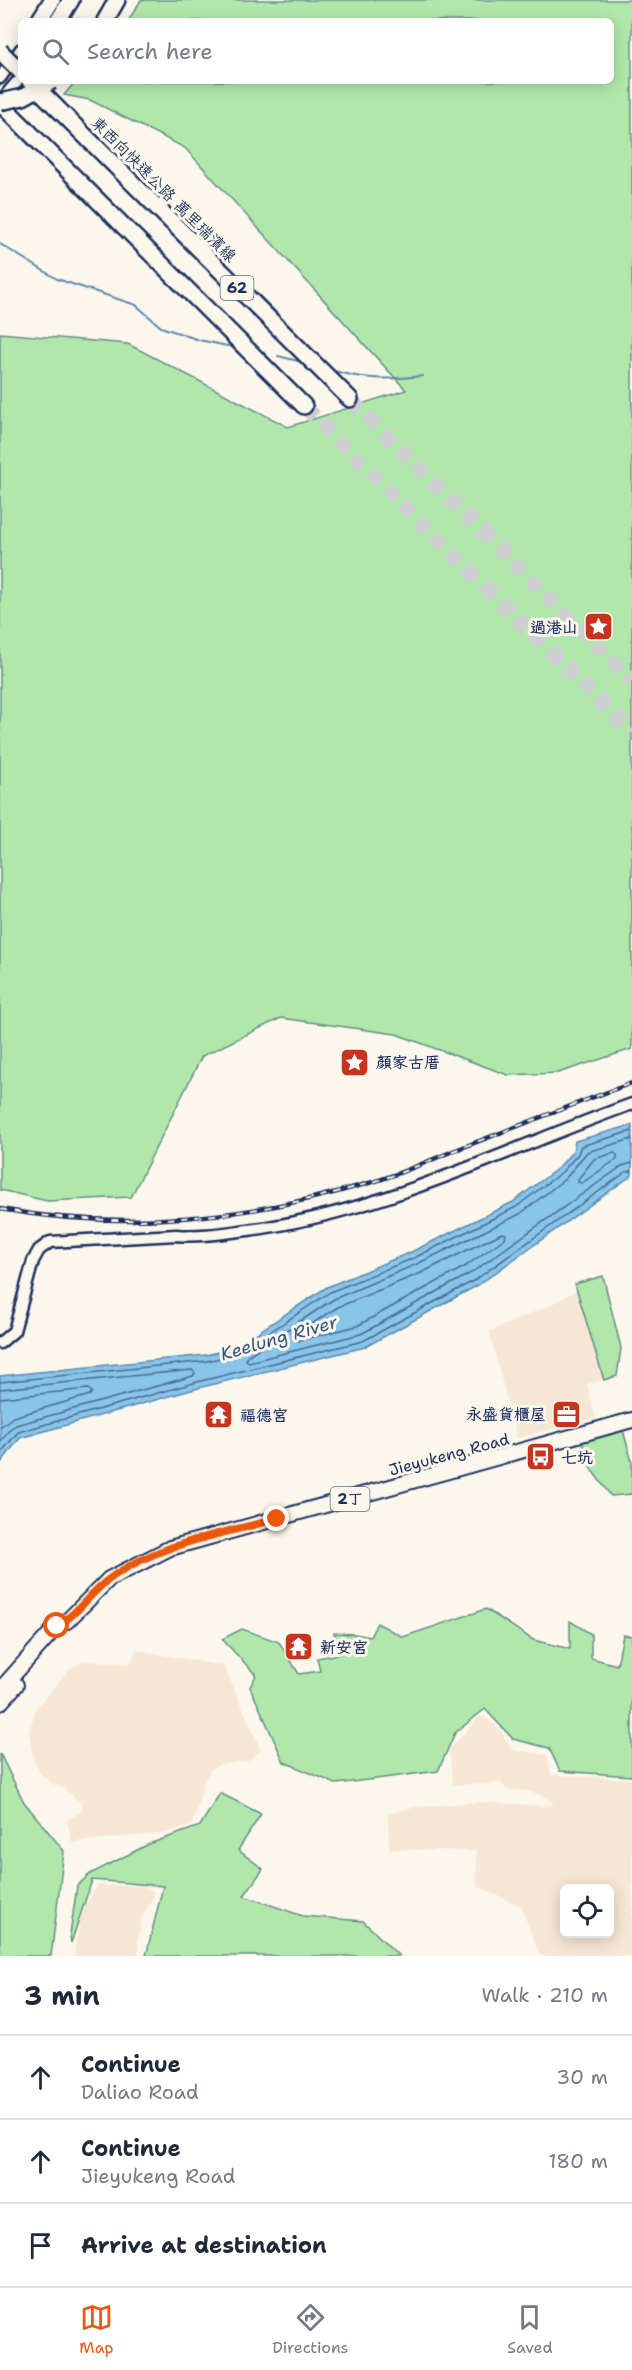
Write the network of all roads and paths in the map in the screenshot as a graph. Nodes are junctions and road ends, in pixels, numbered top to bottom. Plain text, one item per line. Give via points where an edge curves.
1 (52, 0) edge
2 (71, 0) edge
3 (117, 0) edge
4 (41, 18) edge
5 (60, 18) edge
6 (107, 18) edge
7 (0, 51) edge
8 (18, 53) edge
9 (18, 69) edge
10 (0, 78) edge
11 (18, 81) edge
12 (33, 84) edge
13 (47, 84) edge
14 (0, 103) edge
15 (350, 399) tunnel mouth
16 (304, 406) tunnel mouth
17 (632, 1104) edge
18 (0, 1343) edge
19 (632, 1420) edge
20 (67, 1621) junction
21 (0, 1690) edge
22 (0, 1703) edge

1 - 4 highway
2 - 5 highway
3 - 6 highway
7 - 9 highway, bridge
8 - 10 street
11 - 14 street
12 - 15 highway, 東西向快速公路 萬里瑞濱線 / 62, bridge
13 - 14 highway, bridge via 23,97
14 - 16 highway, 62
17 - 18 street via 447,1175 327,1215 196,1237 50,1242 33,1261 14,1331
19 - 20 main road, Jieyukeng Road / 2丁 via 170,1548 109,1579
20 - 21 main road, 2丁 via 57,1626
20 - 22 main road, 2丁 via 63,1632

